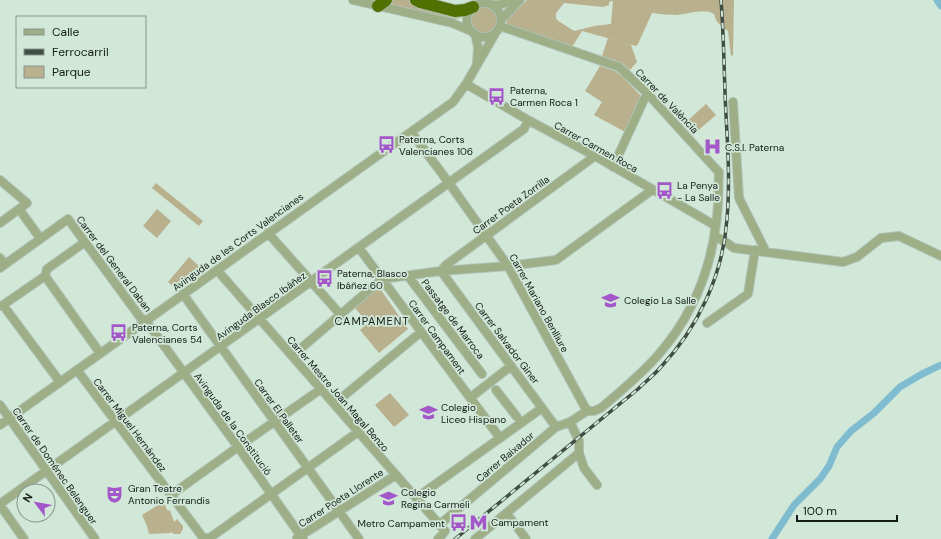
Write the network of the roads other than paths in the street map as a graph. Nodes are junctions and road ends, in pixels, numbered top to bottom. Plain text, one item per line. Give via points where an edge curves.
1 (353, 0) edge
2 (416, 0) edge
3 (510, 0) edge
4 (520, 0) edge
5 (382, 3) edge
6 (494, 5) junction
7 (470, 12) junction
8 (452, 23) junction
9 (499, 26) junction
10 (473, 32) junction
11 (477, 66) junction
12 (466, 84) junction
13 (647, 93) junction
14 (734, 102) dead end
15 (528, 120) junction
16 (411, 132) junction
17 (595, 156) junction
18 (614, 167) junction
19 (719, 172) joint
20 (0, 180) edge
21 (449, 183) junction
22 (652, 190) junction
23 (19, 209) junction
24 (0, 223) edge
25 (716, 226) junction
26 (268, 233) junction
27 (486, 235) junction
28 (715, 236) junction
29 (40, 238) junction
30 (85, 242) junction
31 (359, 248) junction
32 (755, 250) junction
33 (766, 252) junction
34 (941, 256) edge
35 (2, 263) edge
36 (508, 266) junction
37 (217, 270) junction
38 (441, 271) junction
39 (45, 276) junction
40 (408, 276) junction
41 (382, 279) junction
42 (311, 282) junction
43 (183, 294) junction
44 (1, 305) edge
45 (340, 314) junction
46 (260, 319) junction
47 (146, 321) junction
48 (707, 324) dead end
49 (421, 332) junction
50 (221, 347) junction
51 (100, 353) junction
52 (292, 356) junction
53 (511, 366) junction
54 (77, 370) junction
55 (184, 373) junction
56 (60, 382) junction
57 (489, 382) junction
58 (321, 389) junction
59 (470, 398) junction
60 (334, 404) junction
61 (0, 405) edge
62 (542, 408) junction
63 (587, 411) junction
64 (10, 418) junction
65 (519, 420) junction
66 (116, 422) junction
67 (274, 422) junction
68 (570, 422) junction
69 (0, 425) edge
70 (556, 427) junction
71 (358, 432) junction
72 (500, 438) junction
73 (238, 447) junction
74 (579, 453) junction
75 (307, 468) junction
76 (47, 471) junction
77 (396, 475) junction
78 (597, 486) dead end
79 (170, 493) junction
80 (271, 494) junction
81 (416, 498) junction
82 (0, 505) edge
83 (339, 512) junction
84 (507, 514) junction
85 (442, 528) junction
86 (300, 538) edge
87 (24, 539) edge
88 (94, 539) edge
89 (204, 539) edge
90 (359, 539) edge
91 (438, 539) edge
92 (475, 539) edge
93 (526, 539) edge

1 - 5 street
2 - 7 highway via 454,11
3 - 6 street
4 - 9 street, Avinguda de les Corts Valencianes
5 - 8 street
6 - 7 street via 483,2
6 - 9 street via 501,14
7 - 8 street via 462,20
7 - 10 street via 467,22
8 - 10 street
9 - 10 street via 491,35 485,37
9 - 11 street, Avinguda de les Corts Valencianes
9 - 13 street, Carrer de València via 619,67
10 - 11 street, Avinguda de les Corts Valencianes via 478,47
11 - 12 street, Avinguda de les Corts Valencianes
12 - 15 street, Carrer Carmen Roca
12 - 16 street, Avinguda de les Corts Valencianes via 453,102
13 - 18 street
13 - 19 street, Carrer de València
14 - 33 street via 739,198
15 - 17 street, Carrer Carmen Roca
15 - 21 street, Avinguda Blasco Ibáñez via 524,129
16 - 21 street, Carrer Mariano Benlliure
16 - 26 street, Avinguda de les Corts Valencianes
17 - 18 street, Carrer Carmen Roca
17 - 27 street, Carrer Poeta Zorrilla
18 - 22 street, Carrer Carmen Roca
19 - 25 street, Carrer Baixador
20 - 23 street via 27,203
21 - 27 street, Carrer Mariano Benlliure
21 - 31 street, Avinguda Blasco Ibáñez
22 - 25 street, Carrer Carmen Roca
22 - 36 street via 556,260
23 - 24 street
23 - 29 street
25 - 28 street, Carrer Baixador
26 - 37 street, Avinguda de les Corts Valencianes
26 - 42 street
27 - 36 street, Carrer Mariano Benlliure
27 - 38 street, Carrer Poeta Zorrilla via 446,264
28 - 32 street via 734,248
28 - 63 street, Carrer Baixador via 706,273 680,327 659,355 640,374 601,408
29 - 30 street, Carrer del General Daban via 68,219
29 - 35 street
30 - 39 street via 47,269
30 - 47 street, Carrer del General Daban via 140,317
31 - 41 street, Carrer Campament
31 - 42 street, Avinguda Blasco Ibáñez
32 - 33 street
32 - 48 street via 748,294
33 - 34 street via 843,262 857,257 881,238 899,236
36 - 38 street
36 - 63 street, Carrer Mariano Benlliure
37 - 43 street, Avinguda de les Corts Valencianes
37 - 46 street, Carrer Mestre Joan Magal Benzo
38 - 40 street
38 - 53 street, Carrer Salvador Giner
39 - 44 street
39 - 51 street
40 - 41 street
40 - 57 street, Passatge de Marroca
41 - 45 street
41 - 49 street, Carrer Campament
42 - 45 street
42 - 46 street, Avinguda Blasco Ibáñez
43 - 47 street, Avinguda de les Corts Valencianes
43 - 50 street, Carrer El Palleter
44 - 56 street
45 - 52 street
46 - 50 street, Avinguda Blasco Ibáñez
46 - 52 street, Carrer Mestre Joan Magal Benzo
47 - 51 street, Avinguda de les Corts Valencianes
47 - 55 street, Avinguda de la Constitució
49 - 59 street, Carrer Campament
49 - 60 street
50 - 55 street, Avinguda Blasco Ibáñez
50 - 67 street, Carrer El Palleter
51 - 54 street, Avinguda de les Corts Valencianes
52 - 58 street, Carrer Mestre Joan Magal Benzo
53 - 57 street
53 - 62 street, Carrer Salvador Giner
54 - 56 street, Avinguda de les Corts Valencianes
54 - 66 street, Carrer Miguel Hernández
55 - 66 street, Avinguda Blasco Ibáñez
55 - 73 street, Avinguda de la Constitució
56 - 64 street, Avinguda de les Corts Valencianes
57 - 59 street
57 - 65 street, Passatge de Marroca
58 - 60 street, Carrer Mestre Joan Magal Benzo
58 - 67 street
59 - 72 street, Carrer Campament
60 - 71 street, Carrer Mestre Joan Magal Benzo
61 - 64 street, Carrer de Doménec Belenguer
62 - 65 street
62 - 70 street, Carrer Salvador Giner
63 - 68 street, Carrer Baixador
64 - 69 street, Avinguda de les Corts Valencianes
64 - 76 street, Carrer de Doménec Belenguer
65 - 72 street
66 - 76 street, Avinguda Blasco Ibáñez
66 - 79 street, Carrer Miguel Hernández
67 - 73 street
67 - 75 street, Carrer El Palleter
68 - 70 street, Carrer Baixador
68 - 74 street via 579,441
70 - 85 street, Carrer Baixador
71 - 75 street
71 - 77 street, Carrer Mestre Joan Magal Benzo
72 - 81 street
73 - 79 street
73 - 80 street, Avinguda de la Constitució
74 - 78 street via 584,468
74 - 84 street
75 - 80 street
75 - 83 street, Carrer El Palleter
76 - 82 street, Avinguda Blasco Ibáñez
76 - 88 street, Carrer de Doménec Belenguer
77 - 81 street, Carrer Mestre Joan Magal Benzo
77 - 83 street, Carrer Poeta Llorente
79 - 89 street, Carrer Miguel Hernández
80 - 86 street, Avinguda de la Constitució
80 - 89 street
81 - 85 street, Carrer Mestre Joan Magal Benzo
82 - 87 street
83 - 86 street, Carrer Poeta Llorente
83 - 90 street, Carrer El Palleter
84 - 92 street
84 - 93 street
85 - 91 street, Carrer Baixador via 442,535

